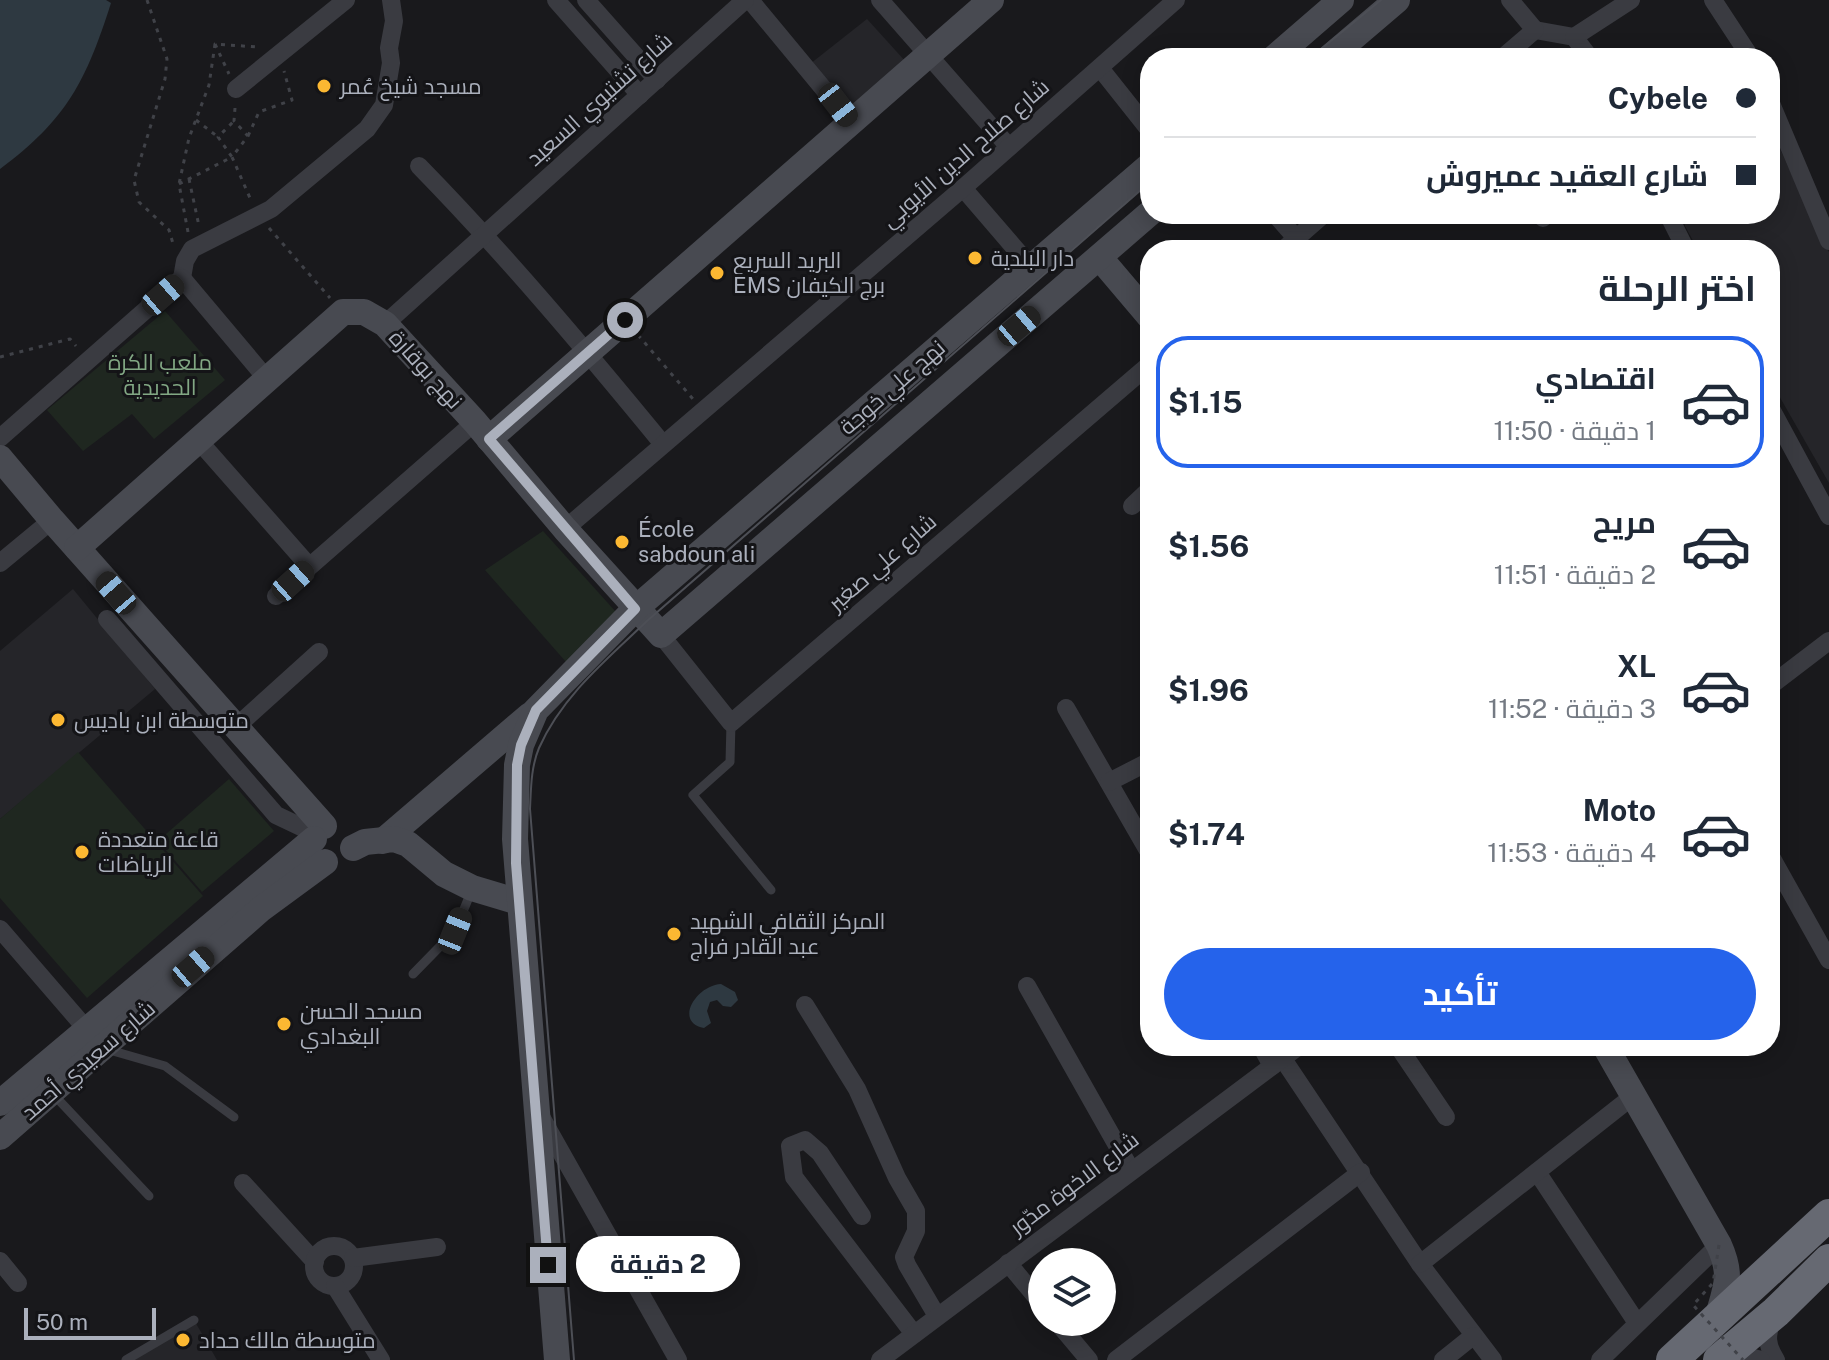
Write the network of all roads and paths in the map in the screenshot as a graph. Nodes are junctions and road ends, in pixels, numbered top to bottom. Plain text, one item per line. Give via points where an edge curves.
1 (147, 0) edge
2 (346, 0) edge
3 (391, 0) edge
4 (556, 0) edge
5 (586, 0) edge
6 (747, 0) edge
7 (880, 0) edge
8 (991, 0) edge
9 (1176, 0) edge
10 (1341, 0) edge
11 (1397, 0) edge
12 (1510, 0) edge
13 (1631, 0) edge
14 (1713, 0) edge
15 (1535, 30) junction
16 (1574, 37) junction
17 (215, 44) junction
18 (1286, 48) edge
19 (1341, 48) edge
20 (1514, 48) edge
21 (1582, 48) edge
22 (1744, 48) edge
23 (282, 52) junction
24 (928, 55) junction
25 (1100, 68) junction
26 (657, 80) junction
27 (236, 89) junction
28 (640, 95) junction
29 (1140, 118) edge
30 (196, 120) junction
31 (234, 121) junction
32 (851, 122) junction
33 (1780, 125) edge
34 (248, 136) junction
35 (218, 137) junction
36 (1009, 147) junction
37 (232, 157) junction
38 (419, 166) dead end
39 (1140, 174) edge
40 (189, 179) junction
41 (179, 184) junction
42 (963, 188) junction
43 (258, 216) junction
44 (1140, 222) edge
45 (1313, 224) edge
46 (485, 234) junction
47 (202, 236) dead end
48 (1295, 240) edge
49 (1829, 241) edge
50 (191, 244) dead end
51 (1100, 258) junction
52 (1031, 267) junction
53 (182, 278) junction
54 (1140, 305) edge
55 (343, 312) junction
56 (625, 320) junction
57 (385, 324) junction
58 (82, 351) dead end
59 (588, 352) junction
60 (0, 357) edge
61 (1140, 373) edge
62 (266, 378) junction
63 (702, 409) junction
64 (1780, 425) edge
65 (482, 430) junction
66 (0, 438) edge
67 (198, 440) junction
68 (662, 443) junction
69 (0, 458) edge
70 (1140, 498) edge
71 (1132, 506) dead end
72 (1829, 516) edge
73 (52, 520) junction
74 (565, 529) junction
75 (77, 548) junction
76 (0, 563) edge
77 (309, 566) junction
78 (276, 596) dead end
79 (635, 609) junction
80 (107, 619) dead end
81 (661, 635) junction
82 (1829, 641) edge
83 (319, 652) dead end
84 (1780, 678) edge
85 (1066, 708) dead end
86 (536, 710) junction
87 (731, 723) junction
88 (236, 727) junction
89 (1140, 766) edge
90 (1109, 782) junction
91 (1140, 836) edge
92 (320, 840) junction
93 (364, 842) junction
94 (1780, 873) edge
95 (472, 888) junction
96 (771, 890) dead end
97 (519, 902) junction
98 (0, 929) edge
99 (15, 947) junction
100 (0, 960) edge
101 (1829, 960) edge
102 (413, 974) dead end
103 (1027, 986) dead end
104 (805, 1005) dead end
105 (94, 1038) junction
106 (1272, 1056) edge
107 (1286, 1056) edge
108 (1405, 1056) edge
109 (1611, 1056) edge
110 (1278, 1062) junction
111 (51, 1093) junction
112 (1633, 1096) junction
113 (0, 1103) edge
114 (535, 1107) junction
115 (234, 1117) dead end
116 (1446, 1117) dead end
117 (0, 1137) edge
118 (1131, 1170) junction
119 (1361, 1172) junction
120 (1537, 1172) junction
121 (243, 1183) dead end
122 (149, 1196) dead end
123 (862, 1216) dead end
124 (1826, 1218) edge
125 (1719, 1245) junction
126 (437, 1247) dead end
127 (353, 1258) junction
128 (1829, 1260) edge
129 (0, 1261) edge
130 (315, 1262) junction
131 (1008, 1263) junction
132 (1420, 1264) junction
133 (18, 1283) dead end
134 (335, 1286) junction
135 (1028, 1287) edge
136 (1776, 1312) junction
137 (937, 1316) junction
138 (1717, 1319) junction
139 (194, 1320) dead end
140 (1637, 1323) junction
141 (914, 1334) junction
142 (1069, 1336) edge
143 (1473, 1336) junction
144 (126, 1360) edge
145 (381, 1360) edge
146 (557, 1360) edge
147 (678, 1360) edge
148 (880, 1360) edge
149 (1089, 1360) edge
150 (1116, 1360) edge
151 (1443, 1360) edge
152 (1493, 1360) edge
153 (1600, 1360) edge
154 (1672, 1360) edge
155 (1719, 1360) edge
156 (1732, 1360) edge
157 (1743, 1360) edge
158 (1761, 1360) edge
159 (1776, 1360) edge

1 - 53 path via 167,59 134,180 139,202 169,230
2 - 23 street
3 - 43 street via 394,21 384,105 367,129
4 - 28 street
5 - 26 street
6 - 26 street, شارع تشتيوي السعيد
6 - 32 street
7 - 24 street
8 - 24 main road
9 - 25 street, شارع صلاح الدين الأيوبي
10 - 18 main road
11 - 19 main road
12 - 15 street
13 - 16 street
14 - 22 street
15 - 16 street
15 - 20 street
16 - 21 street
17 - 23 path
17 - 27 path
17 - 30 path via 209,85
23 - 27 street
23 - 34 path via 292,100 259,112
24 - 32 main road
24 - 36 street
25 - 29 street
25 - 36 street, شارع صلاح الدين الأيوبي
26 - 28 street, شارع تشتيوي السعيد
27 - 31 path
28 - 46 street, شارع تشتيوي السعيد
30 - 35 path
30 - 41 path
31 - 34 path
31 - 35 path
32 - 56 main road
33 - 49 street
34 - 37 path
35 - 37 path
36 - 42 street, شارع صلاح الدين الأيوبي
37 - 40 path
37 - 43 path
38 - 46 street
39 - 52 main road, نهج علي خوجة
40 - 41 path
40 - 47 path
41 - 50 path
42 - 52 street
42 - 63 street, شارع صلاح الدين الأيوبي
43 - 53 street via 192,249
43 - 55 path
44 - 51 main road, نهج علي خوجة
45 - 48 street
46 - 57 street, شارع تشتيوي السعيد
46 - 59 street
51 - 54 main road
51 - 81 main road, نهج علي خوجة
52 - 79 main road, نهج علي خوجة
53 - 62 street
53 - 66 street
55 - 57 main road, نهج بوقارة via 364,312
55 - 62 main road
56 - 59 main road
56 - 63 path
57 - 65 main road, نهج بوقارة
58 - 60 path via 70,339
59 - 65 main road
59 - 68 street
61 - 87 street, شارع علي صغير
62 - 67 main road
63 - 68 street, شارع صلاح الدين الأيوبي
64 - 72 street
65 - 74 main road, نهج بوقارة
65 - 77 street
67 - 75 main road
67 - 77 street
68 - 74 street, شارع صلاح الدين الأيوبي
69 - 73 main road
70 - 71 street
73 - 75 main road
73 - 76 street
74 - 79 main road, نهج بوقارة
75 - 88 main road
77 - 78 street
79 - 81 main road, نهج بوقارة
79 - 86 main road, نهج علي خوجة
80 - 92 street via 276,815
81 - 87 street
82 - 84 street
83 - 88 street
85 - 90 street
86 - 93 main road, نهج علي خوجة
86 - 97 main road via 517,765
87 - 96 lane via 730,762 693,795
88 - 92 main road
89 - 90 street
90 - 91 street
92 - 93 main road via 341,825
92 - 93 main road, شارع سعيدي أحمد via 339,863
92 - 105 main road, شارع سعيدي أحمد via 261,909
93 - 95 main road via 394,839 408,844 444,874
94 - 101 street
95 - 97 main road
95 - 102 lane via 455,931
97 - 114 main road
98 - 99 street
99 - 100 street
99 - 105 street
103 - 118 street
104 - 137 street via 857,1089 916,1211 916,1231 904,1257
105 - 111 main road, شارع سعيدي أحمد
105 - 113 main road, شارع سعيدي أحمد
105 - 115 lane via 165,1066
106 - 110 street
107 - 110 street, شارع الاخوة مدّور
108 - 116 street
109 - 112 main road
110 - 118 street, شارع الاخوة مدّور
110 - 119 street
111 - 117 main road, شارع سعيدي أحمد
111 - 122 lane
112 - 120 street
112 - 125 main road
114 - 146 main road
114 - 147 street
118 - 131 street, شارع الاخوة مدّور
119 - 132 street
119 - 150 street
120 - 132 street
120 - 140 street
121 - 130 street
123 - 141 street via 820,1153 805,1140 790,1146 794,1177
124 - 125 main road via 1765,1262 1740,1265
124 - 138 highway
125 - 138 main road via 1728,1266
125 - 140 street
125 - 157 path, bridge via 1713,1283 1693,1305
126 - 127 street
127 - 130 street via 332,1246
127 - 134 street via 351,1277
128 - 136 highway
129 - 133 street
130 - 134 street via 319,1279
131 - 135 street
131 - 137 street, شارع الاخوة مدّور
132 - 143 street
134 - 145 street
136 - 155 highway
136 - 159 street via 1766,1337
137 - 141 street, شارع الاخوة مدّور
138 - 154 highway
139 - 144 lane
140 - 153 street
141 - 148 street, شارع الاخوة مدّور
142 - 149 street
143 - 151 street
143 - 152 street
156 - 158 street

